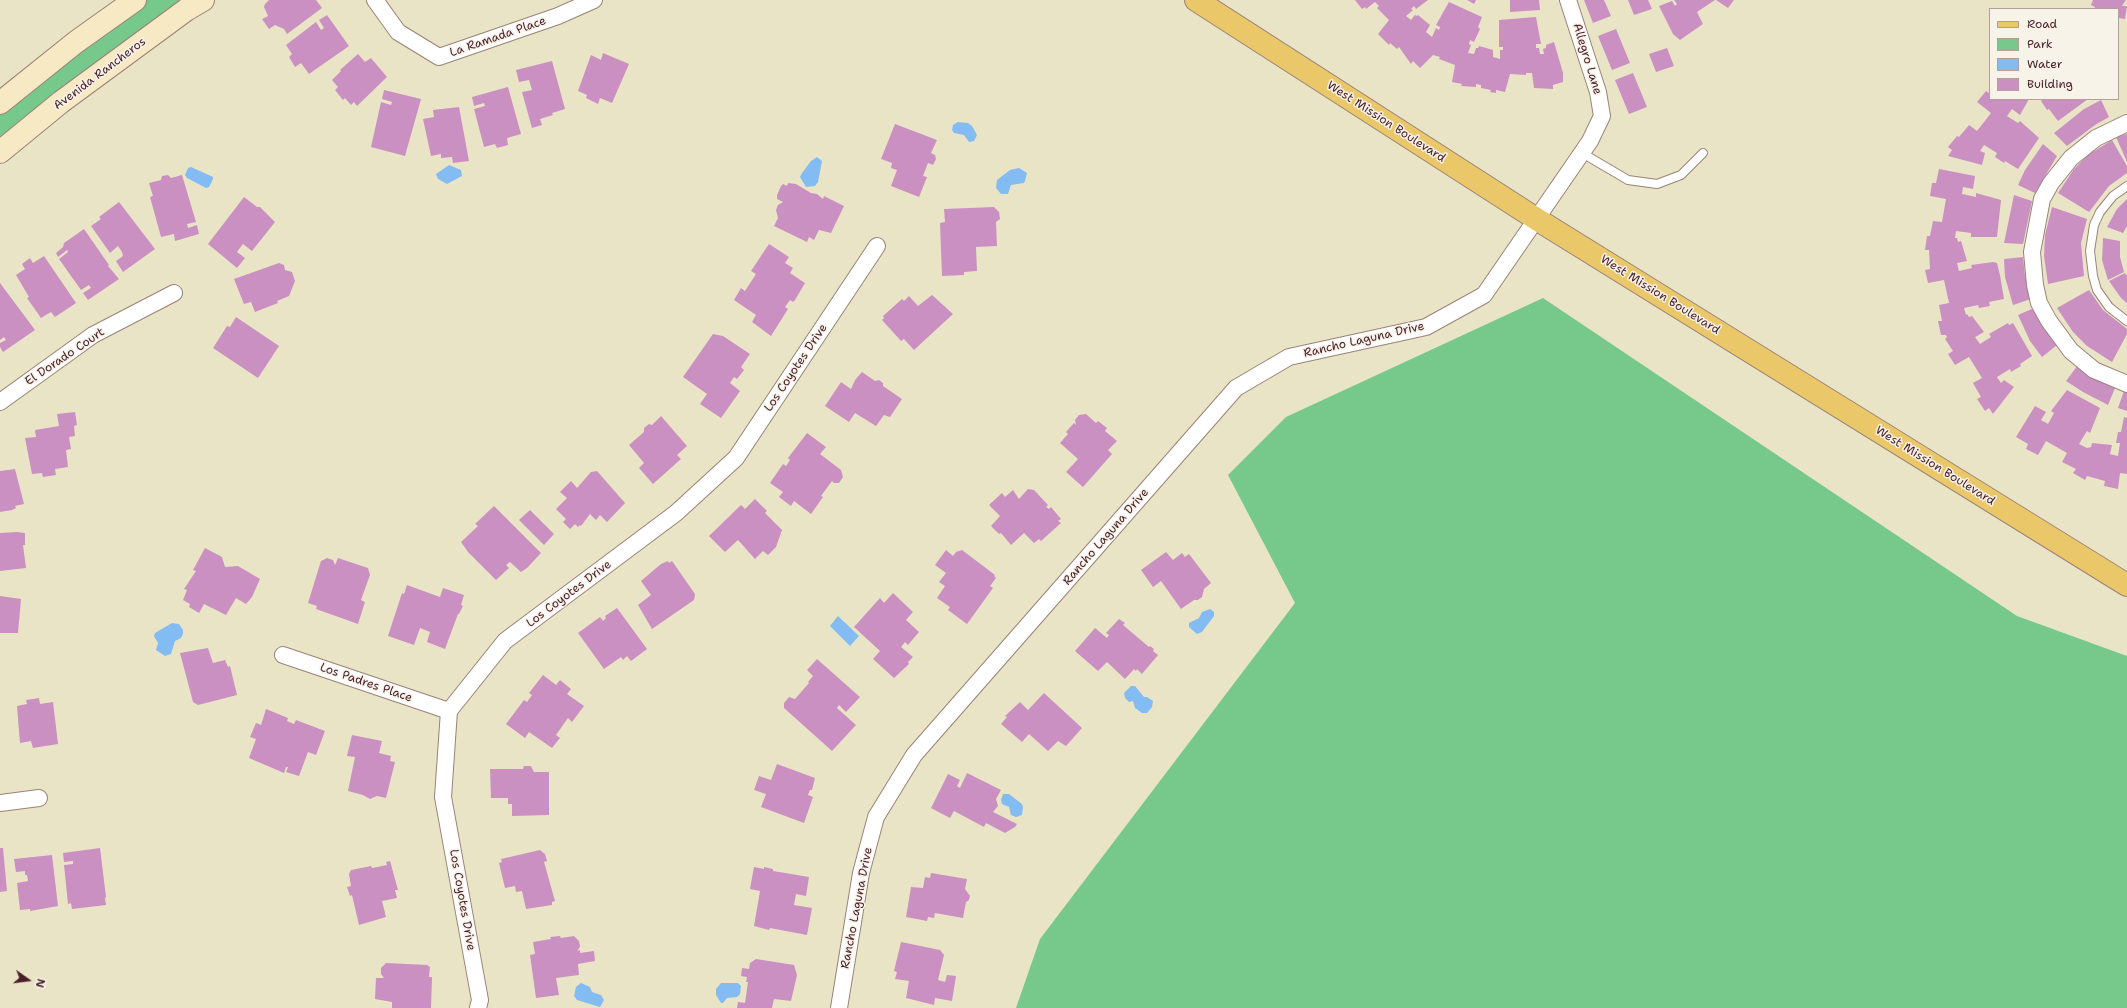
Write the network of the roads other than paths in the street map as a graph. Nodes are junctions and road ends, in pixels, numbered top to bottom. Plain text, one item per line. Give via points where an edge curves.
1 (135, 0) edge
2 (203, 0) edge
3 (375, 0) edge
4 (594, 0) edge
5 (1196, 0) edge
6 (1568, 0) edge
7 (0, 103) edge
8 (2127, 123) edge
9 (0, 152) edge
10 (1582, 153) junction
11 (1703, 153) dead end
12 (2127, 186) edge
13 (1538, 220) junction
14 (877, 246) dead end
15 (174, 293) dead end
16 (2127, 321) edge
17 (2127, 384) edge
18 (0, 402) edge
19 (2127, 585) edge
20 (283, 655) dead end
21 (449, 711) junction
22 (39, 798) dead end
23 (0, 803) edge
24 (478, 1008) edge
25 (838, 1008) edge

1 - 7 main road via 76,42
2 - 9 main road, Avenida Rancheros via 61,102
3 - 4 street, La Ramada Place via 398,32 439,58 558,16
5 - 13 main road, West Mission Boulevard
6 - 10 street, Allegro Lane via 1598,92 1602,116
8 - 17 street via 2096,138 2071,158 2051,183 2042,199 2032,252 2038,297 2049,321 2071,351 2094,370
10 - 11 lane via 1628,180 1657,184 1681,175
10 - 13 street, Allegro Lane
12 - 16 lane via 2113,196 2100,212 2094,225 2090,251 2097,290 2109,308
13 - 19 main road, West Mission Boulevard
13 - 25 street, Rancho Laguna Drive via 1484,295 1458,310 1426,327 1289,357 1236,388 914,755 876,817 861,873
14 - 21 street, Los Coyotes Drive via 736,458 676,513 505,641
15 - 18 street, El Dorado Court via 93,335
20 - 21 street, Los Padres Place
21 - 24 street, Los Coyotes Drive via 443,798 480,1000
22 - 23 street

